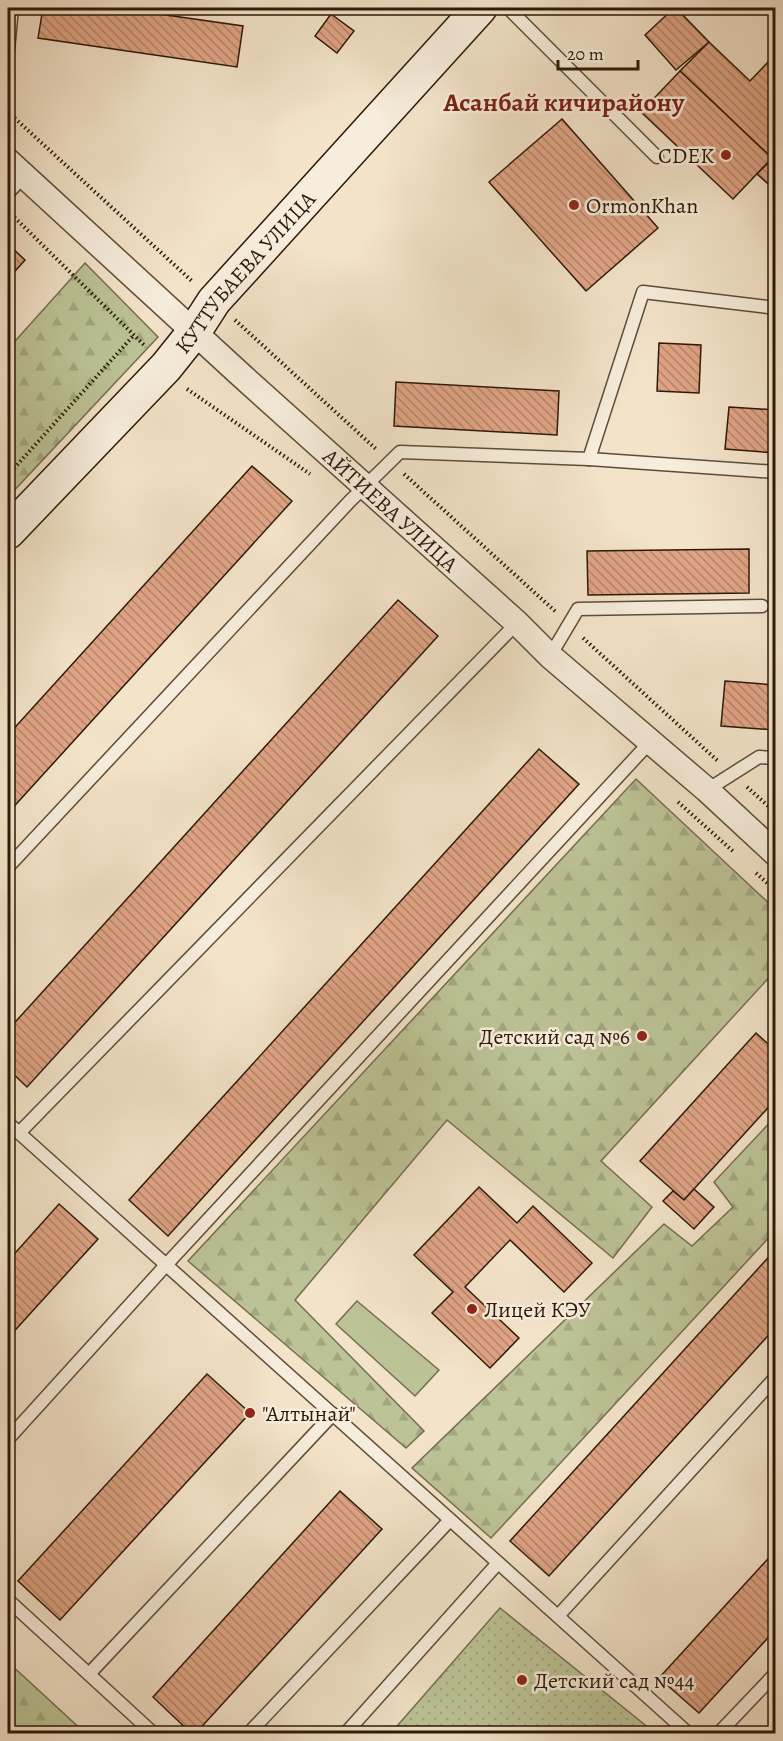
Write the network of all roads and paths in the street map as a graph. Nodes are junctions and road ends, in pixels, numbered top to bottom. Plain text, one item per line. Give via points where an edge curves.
1 (12, 8) edge
2 (480, 8) edge
3 (508, 8) edge
4 (8, 50) edge
5 (8, 112) edge
6 (657, 157) dead end
7 (13, 176) edge
8 (8, 211) edge
9 (200, 288) dead end
10 (776, 308) edge
11 (232, 318) dead end
12 (194, 332) junction
13 (134, 335) junction
14 (153, 354) dead end
15 (589, 459) junction
16 (390, 462) junction
17 (776, 472) edge
18 (8, 475) edge
19 (364, 486) junction
20 (8, 532) edge
21 (762, 606) dead end
22 (517, 623) junction
23 (569, 624) junction
24 (550, 656) junction
25 (650, 742) junction
26 (776, 758) edge
27 (732, 774) junction
28 (707, 790) junction
29 (776, 813) edge
30 (776, 854) edge
31 (8, 867) edge
32 (8, 1123) edge
33 (19, 1133) junction
34 (166, 1265) junction
35 (776, 1377) edge
36 (333, 1414) junction
37 (8, 1439) edge
38 (450, 1520) junction
39 (498, 1563) junction
40 (8, 1600) edge
41 (558, 1616) junction
42 (776, 1673) edge
43 (89, 1674) junction
44 (154, 1734) edge
45 (248, 1734) edge
46 (345, 1734) edge
47 (689, 1734) edge
48 (718, 1734) edge

1 - 4 lane
2 - 12 main road, КУТТУБАЕВА УЛИЦА via 214,301
3 - 6 lane
5 - 9 path
7 - 12 street, АЙТИЕВА УЛИЦА
8 - 13 path
10 - 15 lane via 643,292
11 - 16 path
12 - 19 street, АЙТИЕВА УЛИЦА
12 - 20 main road, КУТТУБАЕВА УЛИЦА via 166,367
13 - 14 path
13 - 18 path
15 - 16 lane via 400,453
15 - 17 lane
16 - 19 lane
16 - 23 path
19 - 22 street, АЙТИЕВА УЛИЦА
19 - 31 lane
21 - 23 lane via 578,609
22 - 24 street, АЙТИЕВА УЛИЦА
22 - 33 lane
23 - 24 lane
23 - 27 path
24 - 25 street, АЙТИЕВА УЛИЦА
25 - 28 street, АЙТИЕВА УЛИЦА
25 - 34 lane
26 - 27 lane via 759,757
27 - 28 lane
27 - 29 path
28 - 30 street, АЙТИЕВА УЛИЦА
32 - 33 lane
33 - 34 lane
34 - 36 lane
34 - 37 lane
35 - 41 lane
36 - 38 lane
36 - 43 lane
38 - 39 lane
38 - 45 lane
39 - 41 lane
39 - 46 lane
40 - 43 lane
41 - 47 lane
42 - 48 lane
43 - 44 lane

